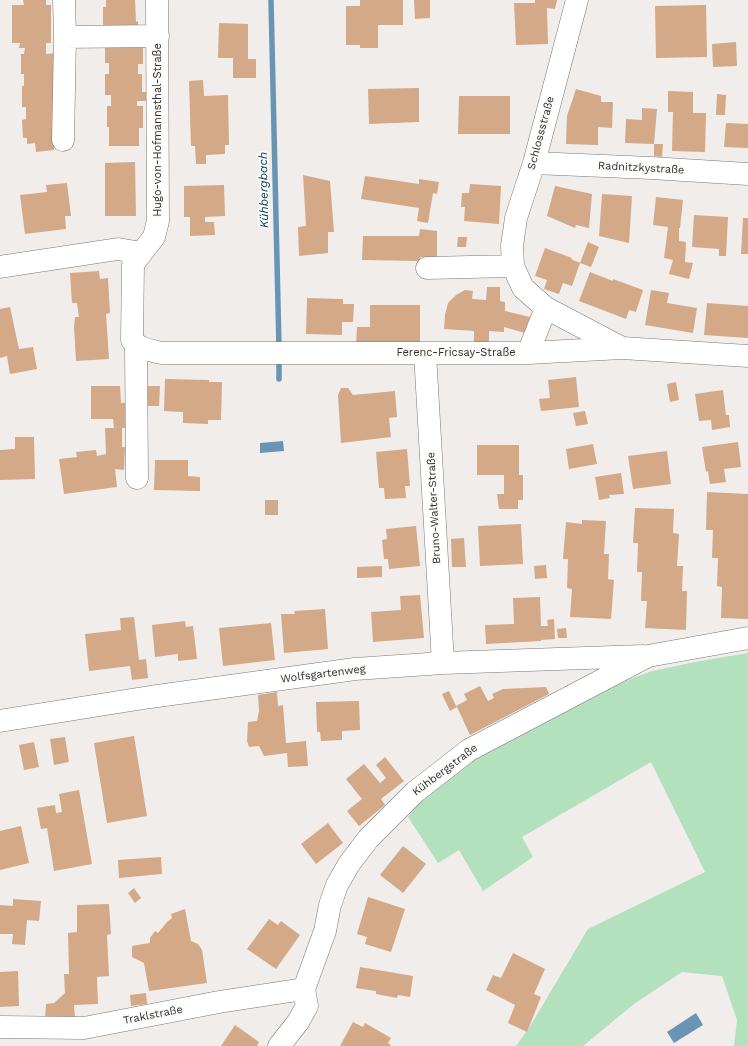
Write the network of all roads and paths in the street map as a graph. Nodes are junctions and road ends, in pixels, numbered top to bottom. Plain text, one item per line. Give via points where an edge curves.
1 (64, 0) edge
2 (157, 0) edge
3 (577, 0) edge
4 (158, 36) junction
5 (65, 37) junction
6 (63, 140) dead end
7 (534, 163) junction
8 (748, 174) edge
9 (141, 253) junction
10 (513, 266) junction
11 (0, 267) edge
12 (427, 268) dead end
13 (546, 308) junction
14 (136, 346) junction
15 (622, 348) junction
16 (425, 353) junction
17 (528, 353) junction
18 (748, 356) edge
19 (136, 478) dead end
20 (748, 638) edge
21 (648, 656) junction
22 (442, 663) junction
23 (0, 722) edge
24 (304, 989) junction
25 (0, 1027) edge
26 (279, 1046) edge

1 - 5 street
2 - 4 street, Hugo-von-Hofmannsthal-Straße
3 - 7 street, Schlossstraße
4 - 5 street, Hugo-von-Hofmannsthal-Straße
4 - 9 street, Hugo-von-Hofmannsthal-Straße via 158,221 154,237
5 - 6 street
7 - 8 street, Radnitzkystraße
7 - 10 street, Schlossstraße via 516,218 512,246
9 - 11 street via 118,249
9 - 14 street, Hugo-von-Hofmannsthal-Straße via 133,264 132,340
10 - 12 street
10 - 13 street, Schlossstraße via 523,288
13 - 15 street, Schlossstraße
13 - 17 street
14 - 16 street, Ferenc-Fricsay-Straße via 161,353
14 - 19 street, Hugo-von-Hofmannsthal-Straße
15 - 17 street, Ferenc-Fricsay-Straße
15 - 18 street, Schlossstraße
16 - 17 street, Ferenc-Fricsay-Straße
16 - 22 street, Bruno-Walter-Straße
20 - 21 street, Kühbergstraße
21 - 22 street, Wolfsgartenweg
21 - 24 street, Kühbergstraße via 469,750 398,808 368,839 337,885 325,931
22 - 23 street, Wolfsgartenweg via 355,669 143,698
24 - 25 street, Traklstraße via 219,1002 84,1028
24 - 26 street, Kühbergstraße via 307,1006

